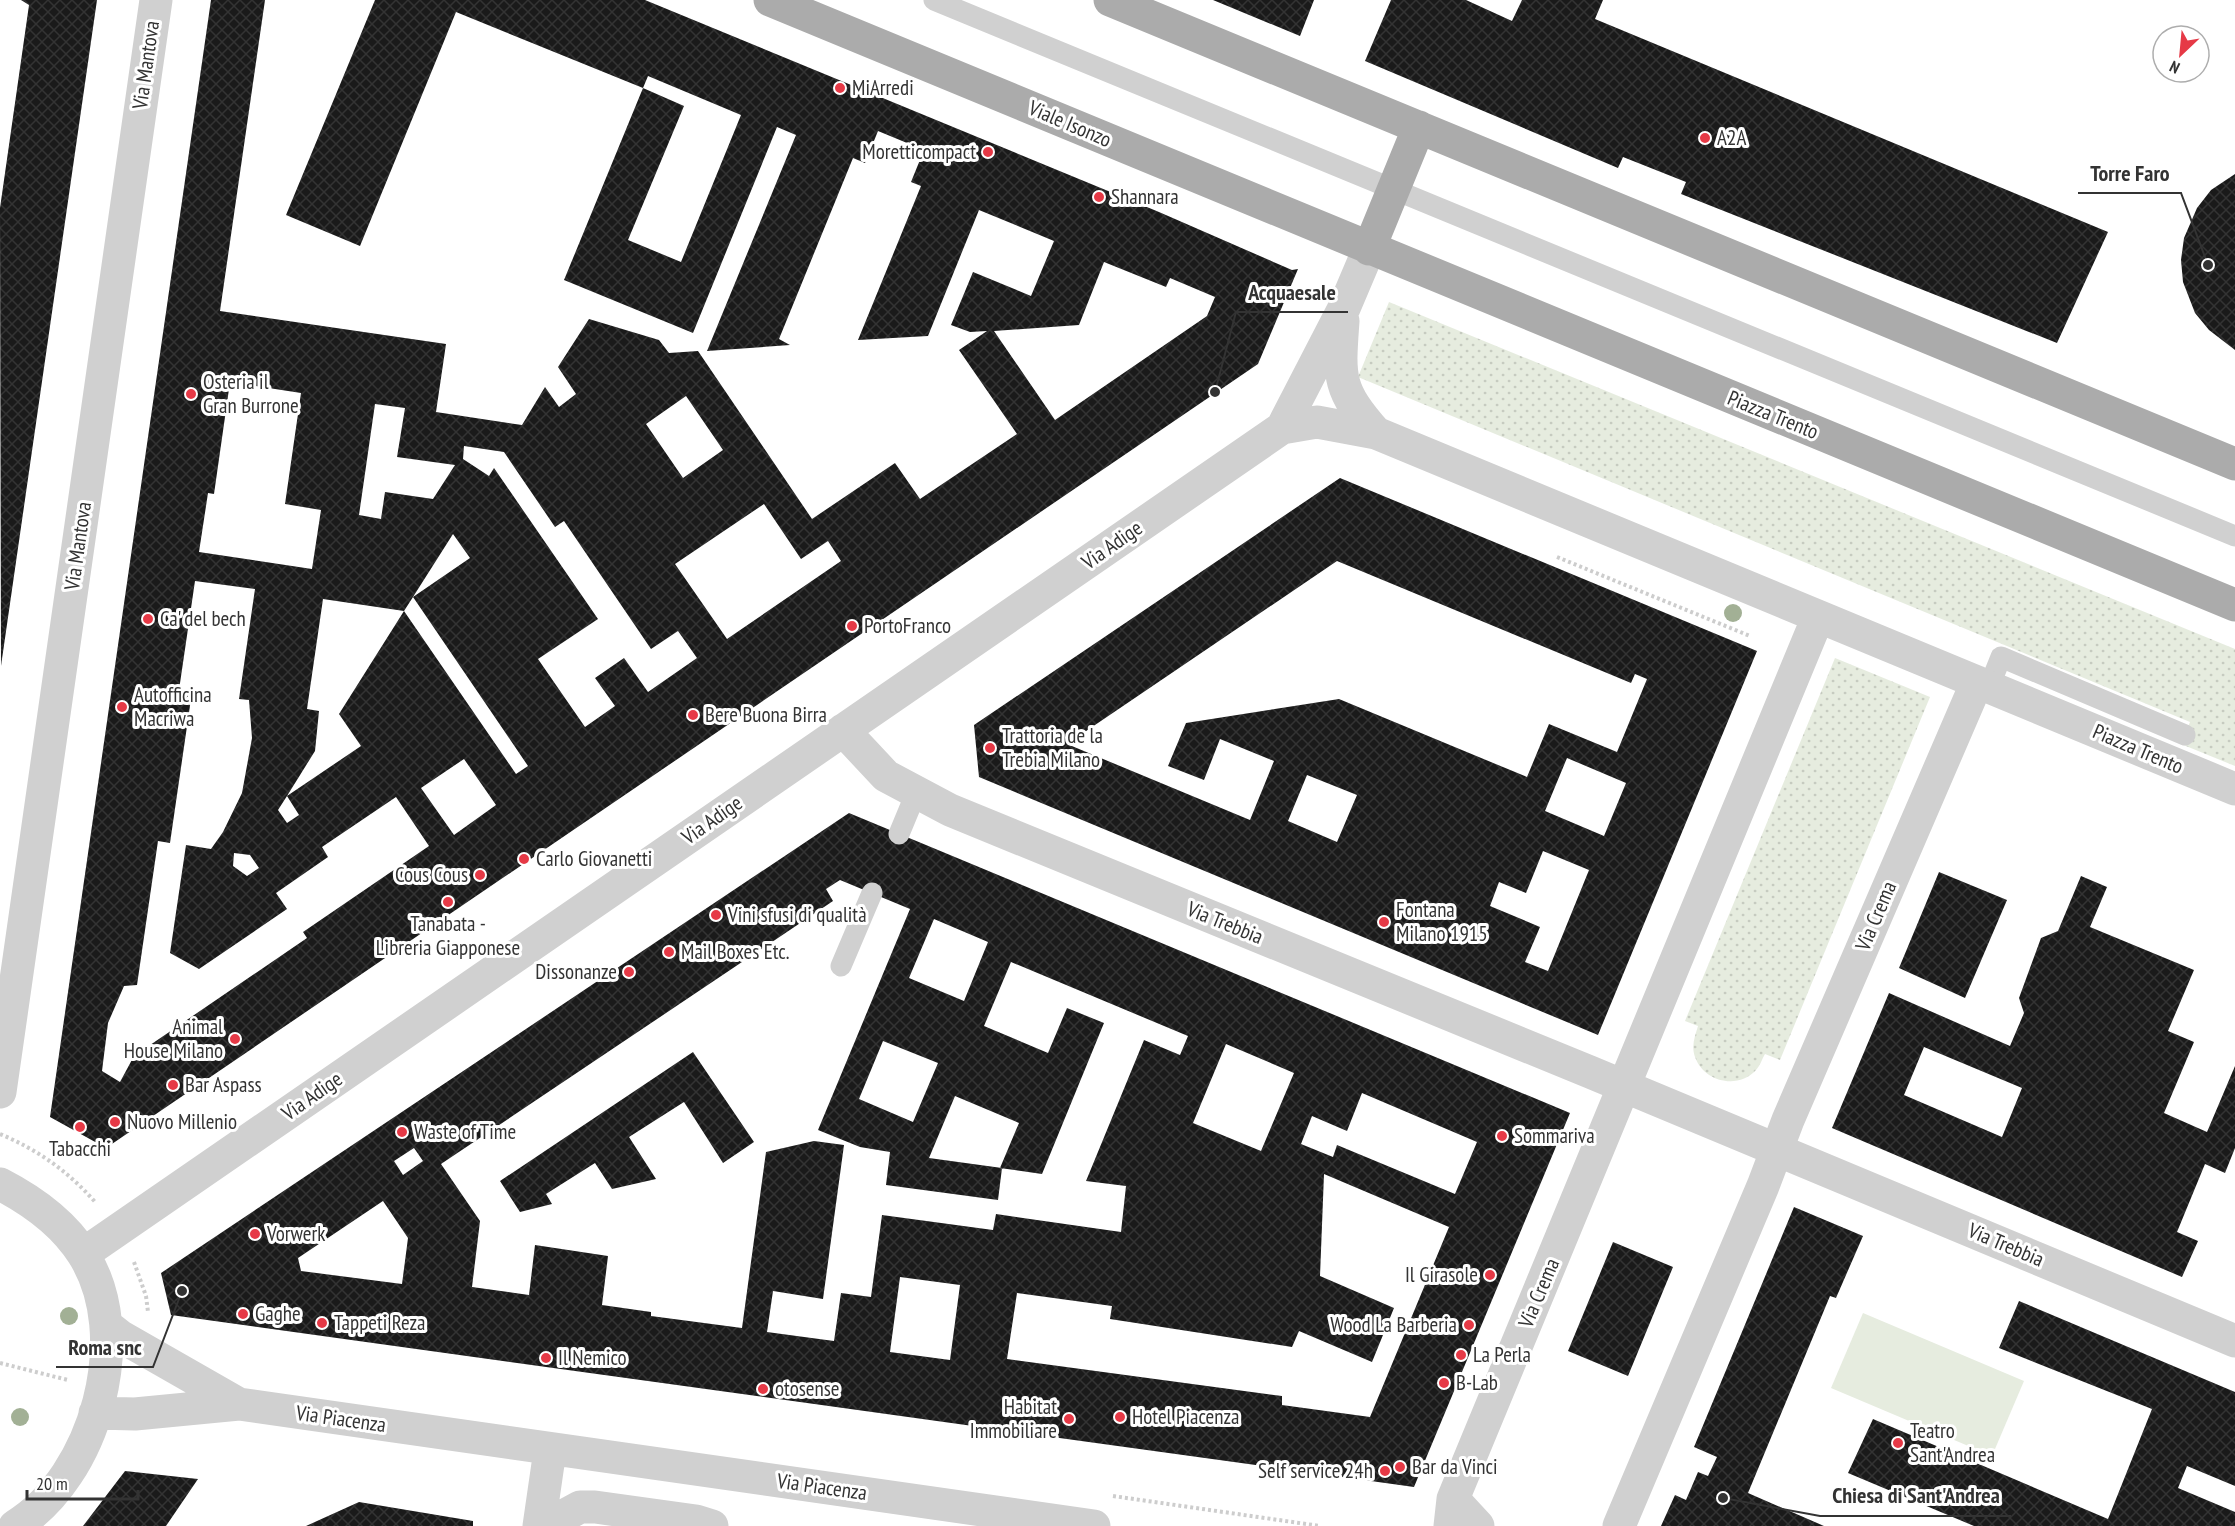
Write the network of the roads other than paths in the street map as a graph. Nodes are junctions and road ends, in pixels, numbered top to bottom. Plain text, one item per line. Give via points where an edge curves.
1 (156, 0) edge
2 (770, 0) edge
3 (934, 0) edge
4 (1110, 0) edge
5 (1419, 127) junction
6 (1393, 190) junction
7 (1369, 249) junction
8 (1344, 308) junction
9 (1282, 428) junction
10 (1376, 434) junction
11 (2235, 464) edge
12 (2235, 536) edge
13 (2235, 605) edge
14 (1818, 617) junction
15 (1983, 685) junction
16 (843, 730) junction
17 (2185, 735) dead end
18 (2235, 789) edge
19 (916, 793) junction
20 (899, 834) dead end
21 (872, 893) dead end
22 (841, 966) dead end
23 (1625, 1087) junction
24 (0, 1092) edge
25 (1777, 1150) junction
26 (0, 1184) edge
27 (83, 1254) junction
28 (106, 1325) junction
29 (2235, 1341) edge
30 (239, 1404) junction
31 (95, 1413) junction
32 (550, 1450) junction
33 (1451, 1512) edge
34 (26, 1522) edge
35 (539, 1526) edge
36 (545, 1526) edge
37 (712, 1526) edge
38 (1094, 1526) edge
39 (1478, 1526) edge
40 (1620, 1526) edge

1 - 24 street, Via Mantova
2 - 7 main road, Viale Isonzo
3 - 6 lane
4 - 5 main road
5 - 6 main road
5 - 11 main road
6 - 7 main road
6 - 12 lane
7 - 8 street, Piazza Trento
7 - 13 main road, Piazza Trento
8 - 9 street, Piazza Trento
8 - 10 street, Piazza Trento via 1342,385 1354,408
9 - 10 street, Piazza Trento via 1317,422
9 - 16 street, Via Adige
10 - 14 street, Piazza Trento
14 - 15 street, Piazza Trento
14 - 23 street, Via Crema
15 - 17 lane via 2001,657
15 - 18 street, Piazza Trento
15 - 25 street, Via Crema
16 - 19 street, Via Trebbia via 886,776
16 - 27 street, Via Adige
19 - 20 lane
19 - 23 street, Via Trebbia
21 - 22 lane
23 - 25 street
23 - 33 street, Via Crema
25 - 29 street, Via Trebbia
25 - 40 street, Via Crema
26 - 27 street via 39,1209
27 - 28 street via 99,1288
28 - 30 street, Via Piacenza
28 - 31 street via 102,1386
30 - 31 street, Via Piacenza via 135,1414
30 - 32 street, Via Piacenza
31 - 34 street via 73,1466
32 - 35 street
32 - 38 street, Via Piacenza
33 - 39 street, Via Crema
36 - 37 street via 580,1508 595,1507

